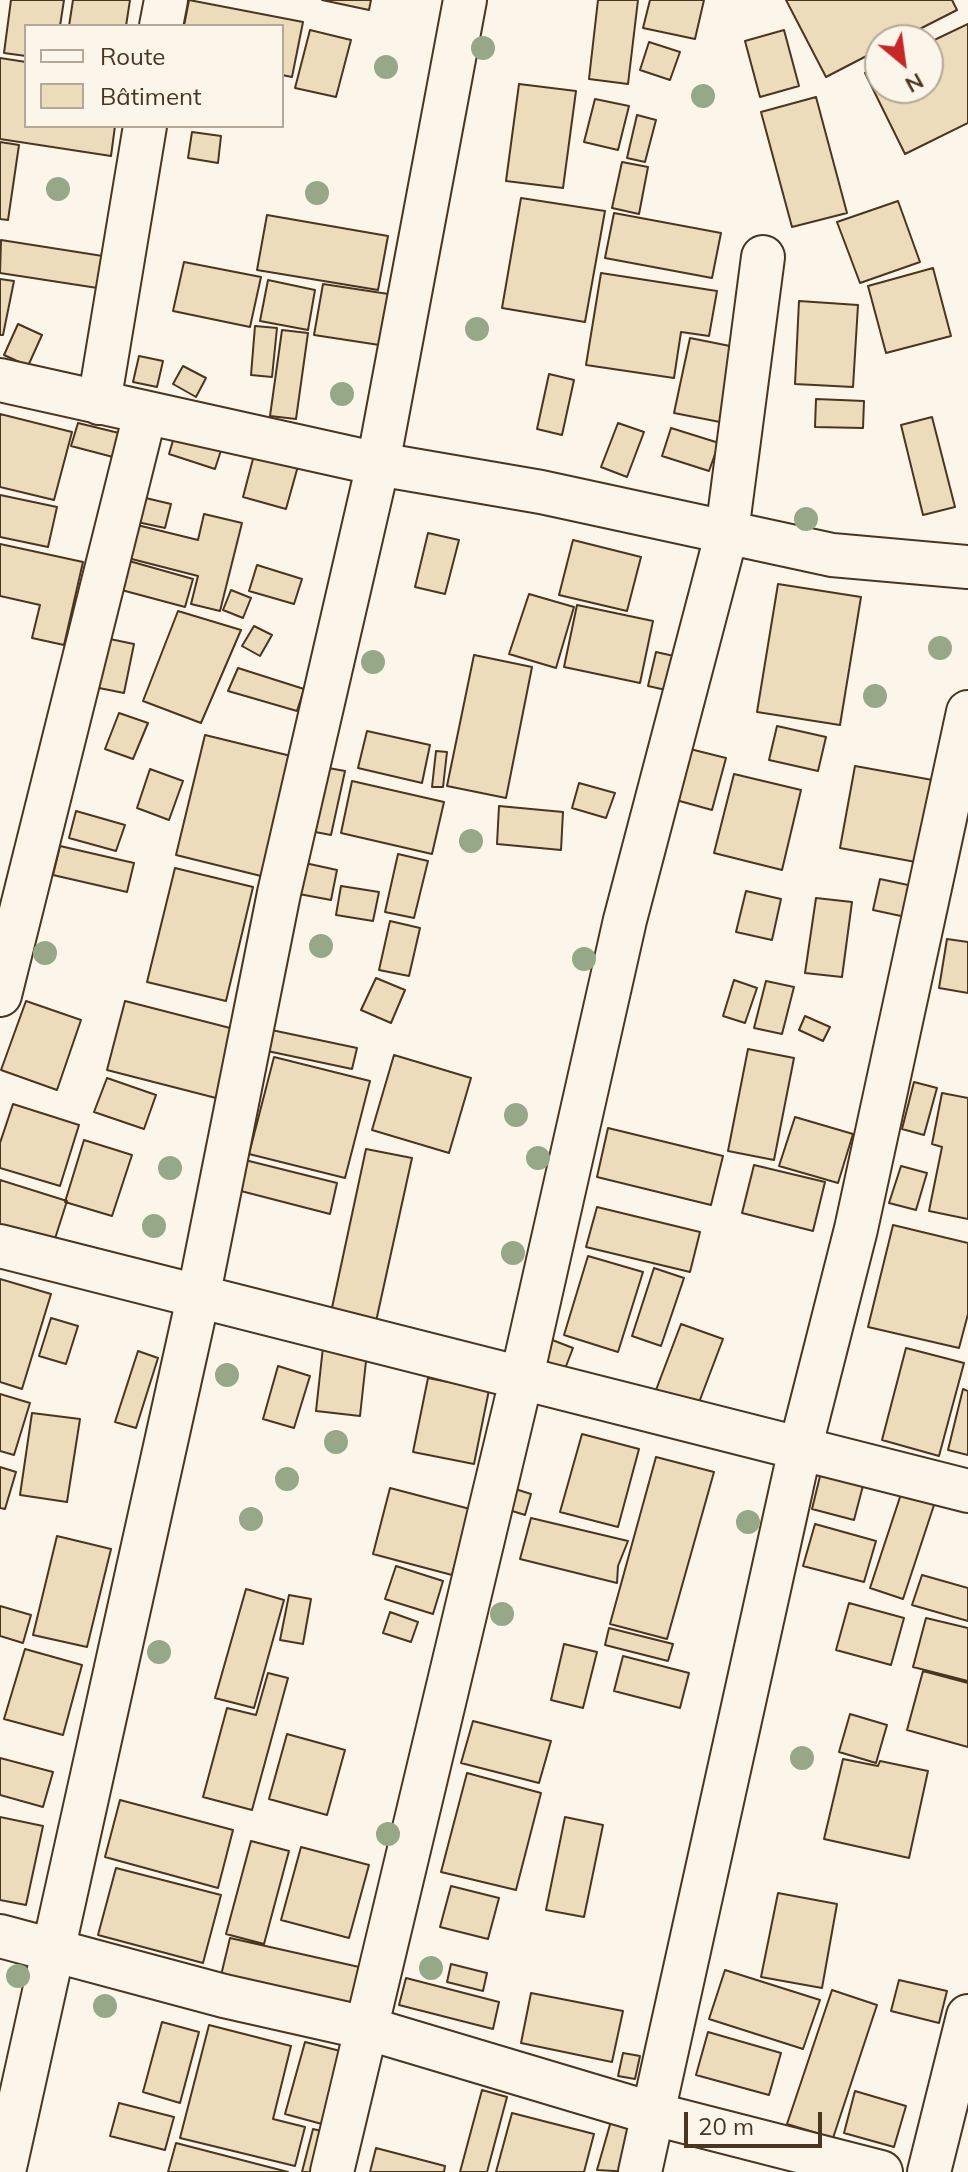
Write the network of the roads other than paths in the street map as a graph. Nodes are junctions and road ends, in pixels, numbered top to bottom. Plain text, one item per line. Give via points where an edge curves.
1 (166, 0) edge
2 (465, 0) edge
3 (161, 24) edge
4 (145, 128) edge
5 (763, 257) dead end
6 (0, 380) edge
7 (99, 403) junction
8 (145, 414) junction
9 (378, 464) junction
10 (727, 532) junction
11 (968, 567) edge
12 (968, 712) edge
13 (0, 995) edge
14 (0, 1246) edge
15 (198, 1298) junction
16 (522, 1376) junction
17 (800, 1449) junction
18 (968, 1491) edge
19 (0, 1936) edge
20 (54, 1950) junction
21 (968, 2016) edge
22 (366, 2028) junction
23 (654, 2114) junction
24 (4, 2172) edge
25 (332, 2172) edge
26 (640, 2172) edge
27 (881, 2172) edge
28 (929, 2172) edge

1 - 3 street
2 - 9 street
4 - 7 street
5 - 10 street
6 - 7 street
7 - 8 street
8 - 9 street
8 - 13 street
9 - 10 street
9 - 15 street via 279,893
10 - 11 street via 832,555
10 - 16 street via 625,920
12 - 17 street via 856,1229
14 - 15 street
15 - 16 street
15 - 20 street
16 - 17 street
16 - 22 street
17 - 18 street
17 - 23 street
19 - 20 street
20 - 22 street
20 - 24 street
21 - 28 street
22 - 23 street
22 - 25 street
23 - 26 street
23 - 27 street

